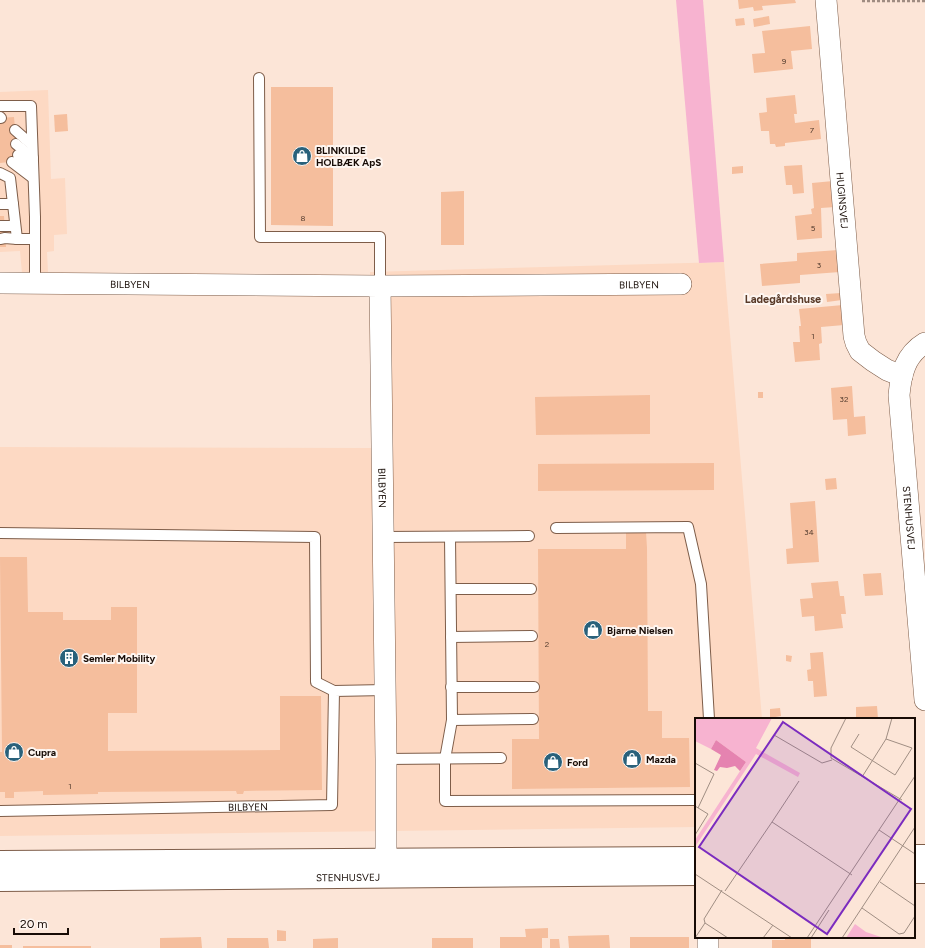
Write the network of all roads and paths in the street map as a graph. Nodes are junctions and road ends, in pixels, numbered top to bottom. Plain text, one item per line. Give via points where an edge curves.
1 (826, 0) edge
2 (862, 1) dead end
3 (898, 1) edge
4 (925, 1) edge
5 (259, 78) dead end
6 (0, 106) edge
7 (16, 130) dead end
8 (16, 144) dead end
9 (32, 145) junction
10 (15, 159) dead end
11 (33, 168) junction
12 (0, 173) edge
13 (0, 204) edge
14 (13, 204) junction
15 (0, 226) edge
16 (15, 226) junction
17 (0, 239) edge
18 (17, 239) junction
19 (35, 239) junction
20 (0, 283) edge
21 (35, 284) junction
22 (681, 284) dead end
23 (380, 286) junction
24 (925, 343) edge
25 (902, 376) junction
26 (556, 528) dead end
27 (0, 533) edge
28 (529, 536) dead end
29 (383, 537) junction
30 (450, 537) junction
31 (451, 589) junction
32 (531, 589) dead end
33 (920, 590) edge
34 (532, 636) dead end
35 (451, 637) junction
36 (451, 686) junction
37 (534, 687) dead end
38 (385, 690) junction
39 (334, 691) junction
40 (925, 700) edge
41 (710, 718) edge
42 (533, 719) dead end
43 (452, 720) junction
44 (500, 758) dead end
45 (386, 759) junction
46 (445, 759) junction
47 (695, 800) edge
48 (0, 812) edge
49 (695, 858) edge
50 (0, 862) edge
51 (386, 868) junction
52 (695, 874) edge
53 (29, 879) junction
54 (0, 880) edge
55 (0, 886) edge

1 - 25 street, HUGINSVEJ via 854,336 860,351 887,370
2 - 3 path
3 - 4 path
5 - 23 lane via 260,237 380,237
6 - 9 lane via 31,106
7 - 9 lane
8 - 11 lane
9 - 11 lane
10 - 11 lane
11 - 19 lane
12 - 14 lane via 10,178
13 - 14 lane
14 - 16 lane
15 - 16 lane
16 - 18 lane
17 - 18 lane
18 - 19 lane
19 - 21 lane
20 - 21 street, BILBYEN
21 - 23 street, BILBYEN
22 - 23 street, BILBYEN
23 - 29 street, BILBYEN
24 - 25 street, STENHUSVEJ via 912,354
25 - 33 street, STENHUSVEJ via 899,395 901,424
26 - 41 lane via 688,527 701,584
27 - 39 lane via 315,537 316,682
28 - 30 lane
29 - 30 lane
29 - 38 street, BILBYEN
30 - 31 lane
31 - 32 lane
31 - 35 lane
33 - 40 street, STENHUSVEJ
34 - 35 lane
35 - 36 lane
36 - 37 lane
36 - 43 lane
38 - 39 lane
38 - 45 street, BILBYEN
39 - 48 lane, BILBYEN via 332,805
42 - 43 lane
43 - 46 lane
44 - 46 lane
45 - 46 lane
45 - 51 street, BILBYEN
46 - 47 lane via 445,801
49 - 51 street, STENHUSVEJ
50 - 51 street, STENHUSVEJ
51 - 52 street, STENHUSVEJ
51 - 53 street, STENHUSVEJ
53 - 54 street, STENHUSVEJ
53 - 55 lane

